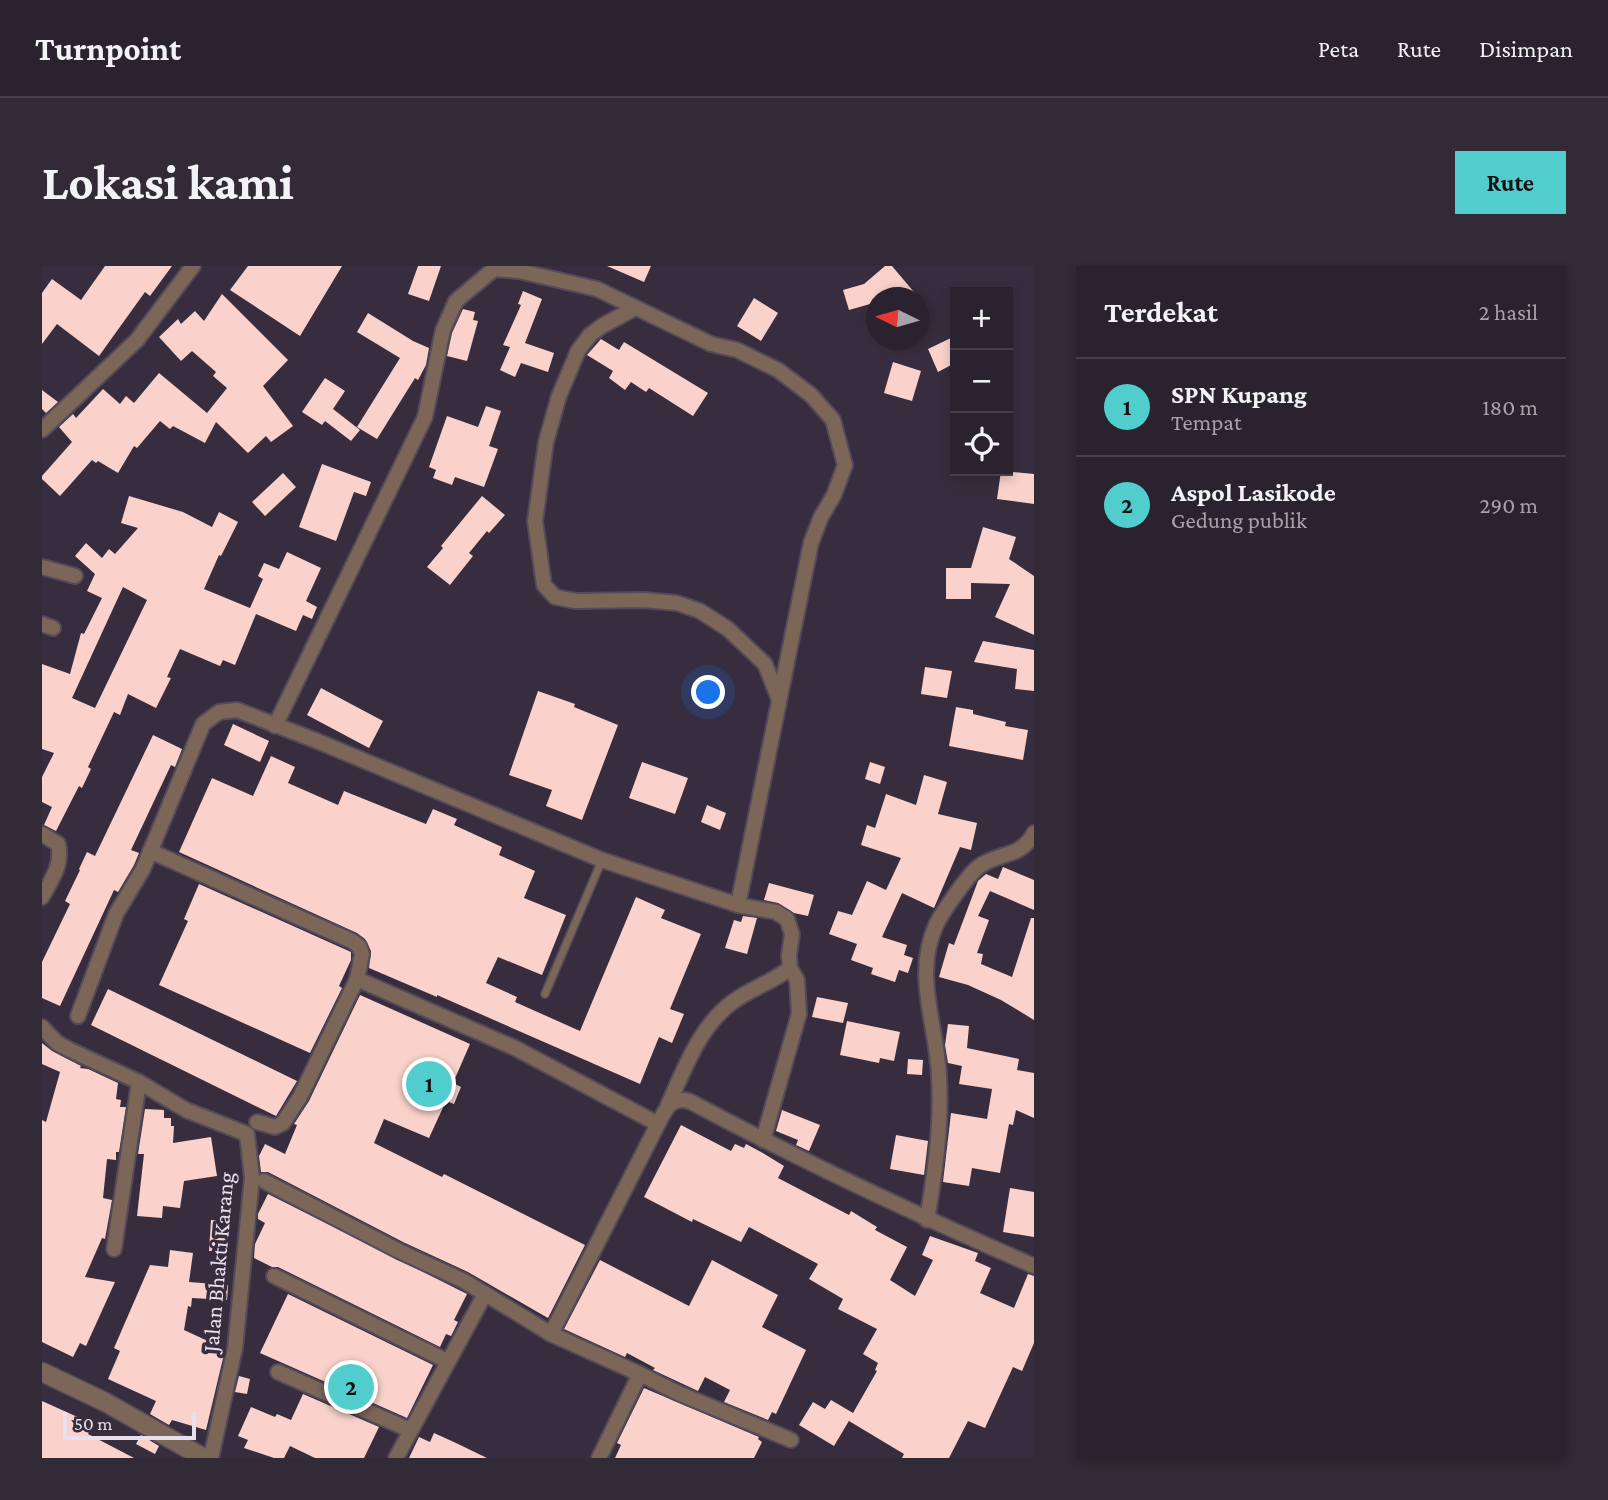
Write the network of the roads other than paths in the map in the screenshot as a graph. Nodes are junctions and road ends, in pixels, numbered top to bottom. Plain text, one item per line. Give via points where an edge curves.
1 (193, 266) edge
2 (635, 308) junction
3 (42, 430) edge
4 (42, 567) edge
5 (75, 576) dead end
6 (779, 698) junction
7 (275, 726) junction
8 (1034, 833) edge
9 (42, 834) edge
10 (150, 851) junction
11 (602, 860) junction
12 (42, 897) edge
13 (738, 905) junction
14 (790, 968) junction
15 (357, 979) junction
16 (545, 994) dead end
17 (78, 1016) dead end
18 (42, 1027) edge
19 (139, 1082) junction
20 (668, 1105) junction
21 (257, 1122) dead end
22 (658, 1124) junction
23 (763, 1140) junction
24 (264, 1181) dead end
25 (928, 1220) junction
26 (114, 1249) dead end
27 (1034, 1266) edge
28 (274, 1276) dead end
29 (485, 1294) junction
30 (551, 1334) junction
31 (447, 1361) junction
32 (42, 1372) edge
33 (278, 1372) dead end
34 (640, 1374) junction
35 (410, 1430) junction
36 (791, 1440) dead end
37 (204, 1458) edge
38 (211, 1458) edge
39 (396, 1458) edge
40 (599, 1458) edge

1 - 3 street via 137,340
2 - 6 street via 778,370 811,395 833,420 845,465 811,543
2 - 6 street via 590,335 559,396 546,442 535,521 544,585 555,597 576,601 644,600 700,611 728,629 765,664
2 - 7 street via 585,286 494,269 456,300 443,330 425,417
4 - 5 street
6 - 13 street
7 - 10 street via 237,710 219,712 203,724
7 - 11 street
8 - 25 street via 1022,850 977,868 937,922 930,942 926,988 939,1073 940,1116
9 - 12 street via 58,844 60,854
10 - 15 street via 352,941 362,954
10 - 17 street via 116,914
11 - 13 street
11 - 16 lane
13 - 14 street via 776,912 787,919 792,934
14 - 20 street via 720,1013 693,1049
14 - 23 street via 797,980 799,1014
15 - 21 street via 283,1124 275,1127
15 - 22 street via 515,1048
18 - 19 street, Jalan Bhakti Karang via 57,1043
19 - 26 street
19 - 38 street, Jalan Bhakti Karang via 186,1110 247,1134 252,1178 235,1348
20 - 22 street
20 - 23 street via 689,1101
22 - 30 street
23 - 25 street
24 - 29 street
25 - 27 street
28 - 31 street
29 - 30 street
29 - 31 street
30 - 34 street
31 - 35 street
32 - 37 street
33 - 35 street
34 - 36 street
34 - 40 street
35 - 39 street

